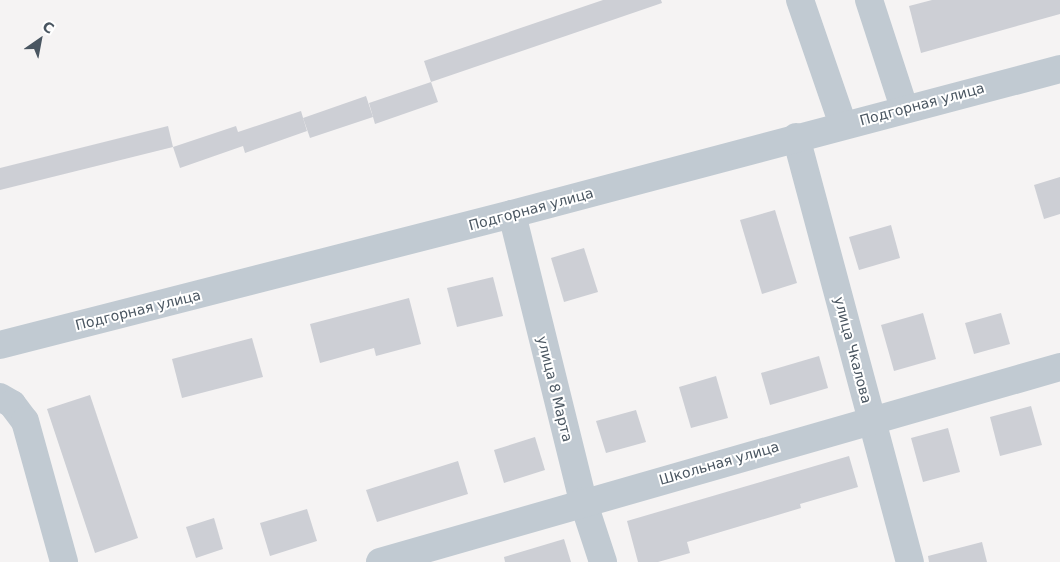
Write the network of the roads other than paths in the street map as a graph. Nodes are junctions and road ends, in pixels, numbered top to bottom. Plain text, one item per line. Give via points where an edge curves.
1 (800, 0) edge
2 (869, 0) edge
3 (1060, 68) edge
4 (904, 108) junction
5 (843, 125) junction
6 (796, 137) junction
7 (512, 214) junction
8 (0, 345) edge
9 (1060, 367) edge
10 (0, 397) edge
11 (872, 420) junction
12 (583, 501) junction
13 (64, 562) edge
14 (380, 562) edge
15 (602, 562) edge
16 (910, 562) edge

1 - 5 street
2 - 4 street
3 - 4 street, Подгорная улица
4 - 5 street, Подгорная улица
5 - 6 street, Подгорная улица
6 - 7 street, Подгорная улица
6 - 11 street, улица Чкалова
7 - 8 street, Подгорная улица
7 - 12 street, улица 8 Марта
9 - 11 street, Школьная улица
10 - 13 street via 12,404 25,421
11 - 12 street, Школьная улица
11 - 16 street, улица Чкалова
12 - 14 street, Школьная улица
12 - 15 street, улица 8 Марта

